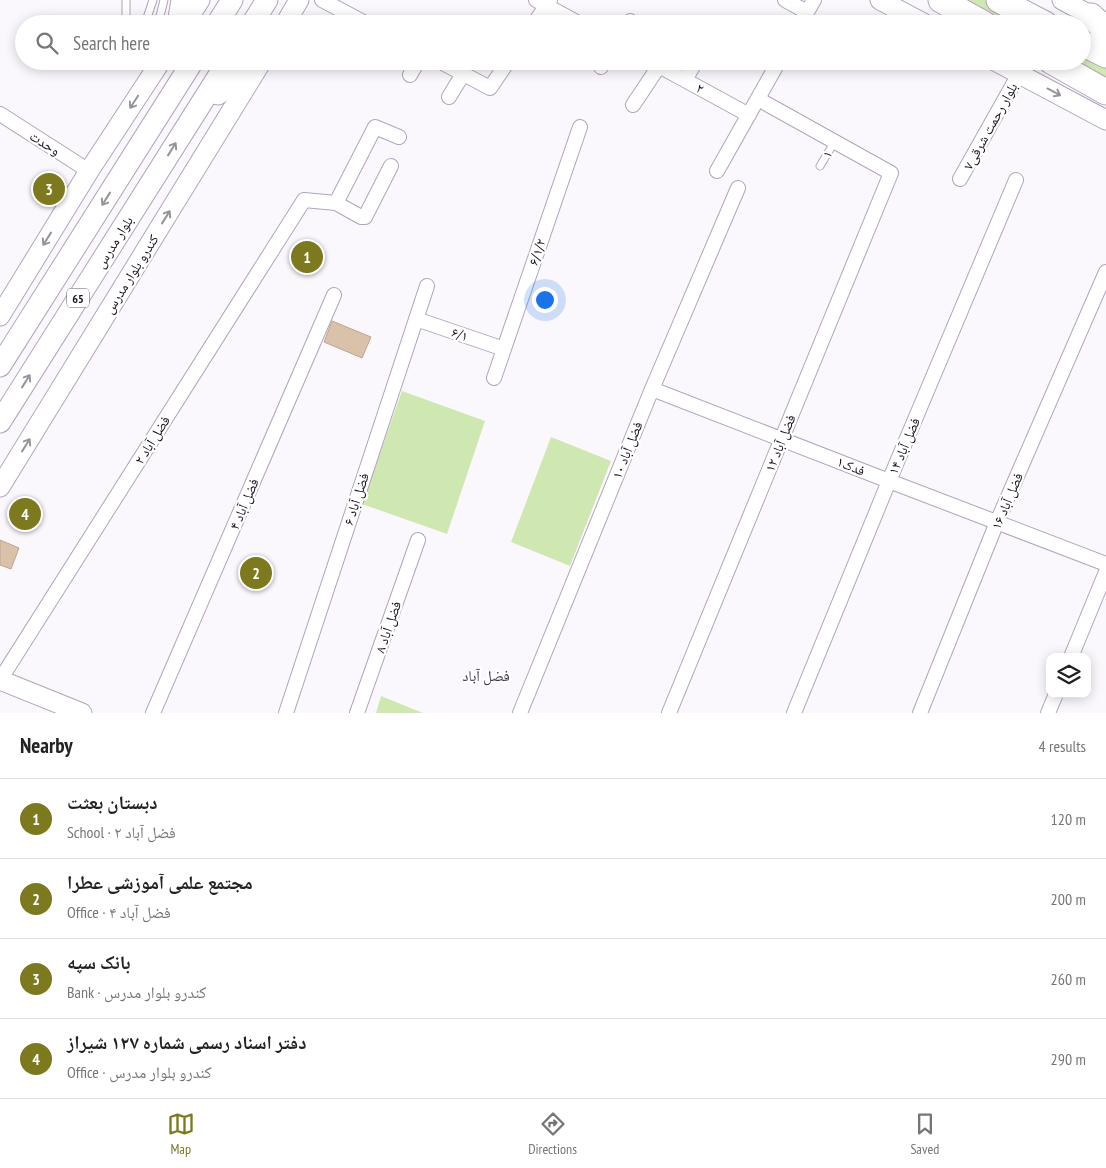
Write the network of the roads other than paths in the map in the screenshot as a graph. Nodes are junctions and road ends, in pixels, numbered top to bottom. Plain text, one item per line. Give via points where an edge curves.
1 (126, 0) edge
2 (153, 0) edge
3 (164, 0) edge
4 (181, 0) edge
5 (200, 0) edge
6 (232, 0) edge
7 (267, 0) edge
8 (299, 0) edge
9 (322, 0) edge
10 (785, 0) edge
11 (880, 0) edge
12 (941, 0) edge
13 (999, 0) edge
14 (1062, 0) edge
15 (544, 2) edge
16 (807, 12) edge
17 (126, 15) edge
18 (148, 15) edge
19 (160, 15) edge
20 (178, 15) edge
21 (191, 15) edge
22 (223, 15) edge
23 (258, 15) edge
24 (290, 15) edge
25 (351, 15) edge
26 (538, 15) edge
27 (565, 15) edge
28 (908, 15) edge
29 (968, 15) edge
30 (1028, 15) edge
31 (1087, 15) edge
32 (1091, 48) edge
33 (1106, 55) edge
34 (150, 70) edge
35 (187, 70) edge
36 (222, 70) edge
37 (241, 70) edge
38 (256, 70) edge
39 (413, 70) edge
40 (456, 70) edge
41 (502, 70) edge
42 (651, 70) edge
43 (666, 70) edge
44 (691, 70) edge
45 (774, 70) edge
46 (1012, 70) edge
47 (1067, 70) edge
48 (463, 74) junction
49 (1019, 74) junction
50 (410, 75) dead end
51 (685, 80) junction
52 (1106, 92) edge
53 (449, 96) dead end
54 (758, 98) junction
55 (633, 105) dead end
56 (0, 114) edge
57 (749, 115) junction
58 (1106, 120) edge
59 (188, 124) junction
60 (580, 127) dead end
61 (399, 138) dead end
62 (835, 141) junction
63 (132, 158) junction
64 (391, 166) dead end
65 (820, 166) dead end
66 (89, 171) junction
67 (717, 171) dead end
68 (157, 174) junction
69 (960, 179) dead end
70 (1016, 180) dead end
71 (738, 188) dead end
72 (336, 203) junction
73 (1106, 272) edge
74 (427, 286) dead end
75 (334, 295) dead end
76 (2, 307) edge
77 (416, 319) junction
78 (504, 349) junction
79 (0, 366) edge
80 (494, 378) dead end
81 (652, 389) junction
82 (0, 422) edge
83 (782, 439) junction
84 (889, 481) junction
85 (0, 487) edge
86 (997, 522) junction
87 (418, 540) dead end
88 (1106, 564) edge
89 (1106, 572) edge
90 (1073, 653) edge
91 (0, 680) edge
92 (1054, 698) edge
93 (79, 713) edge
94 (153, 713) edge
95 (286, 713) edge
96 (357, 713) edge
97 (520, 713) edge
98 (669, 713) edge
99 (794, 713) edge
100 (920, 713) edge
101 (1048, 713) edge

1 - 17 lane
2 - 18 lane
3 - 19 lane
4 - 20 main road
5 - 21 main road
6 - 22 main road
7 - 23 main road
8 - 24 main road
9 - 25 street
10 - 16 street
11 - 28 main road
12 - 29 highway
13 - 30 highway
14 - 31 main road
15 - 26 street
15 - 27 street
32 - 33 highway
34 -> 66 main road
35 - 63 main road, 65
36 - 59 main road, بلوار مدرس / 65
37 - 59 main road
85 -> 38 main road, کندرو بلوار مدرس
39 - 50 street
40 - 48 street
41 - 48 street via 490,88
42 - 55 street
43 - 51 street, ۲
44 - 51 street
45 - 54 street
46 - 49 main road
47 - 52 highway
48 - 53 street
49 -> 58 main road
49 - 69 street, بلوار رحمت شرقی۷
51 - 57 street, ۲
54 - 57 street
54 - 62 street
56 - 66 street, وحدت
57 - 67 street
68 -> 59 main road, بلوار مدرس / 65
60 - 78 street, ۶/۱/۲
61 - 72 street via 375,127
62 - 65 lane, ۱
62 - 83 street, فضل آباد ۱۲ via 891,173
63 - 68 main road
63 -> 79 main road, 65
64 - 72 street via 365,217
66 -> 76 main road
82 -> 68 main road, بلوار مدرس / 65
70 - 84 street, فضل آباد ۱۴
71 - 81 street, فضل آباد ۱۰
72 - 91 street, فضل آباد ۲ via 304,200
73 - 86 street, فضل آباد ۱۶
74 - 77 street, فضل آباد ۶
75 - 94 street, فضل آباد ۴
77 - 78 street, ۶/۱
77 - 95 street, فضل آباد ۶
78 - 80 street, ۶/۱/۲
81 - 83 street, فدک۱
81 - 97 street, فضل آباد ۱۰
83 - 84 street, فدک۱
83 - 98 street, فضل آباد ۱۲
84 - 86 street, فدک۱
84 - 99 street, فضل آباد ۱۴
86 - 88 street, فدک۱
86 - 100 street, فضل آباد ۱۶
87 - 96 street, فضل آباد ۸
89 - 90 street
91 - 93 main road
92 - 101 street

